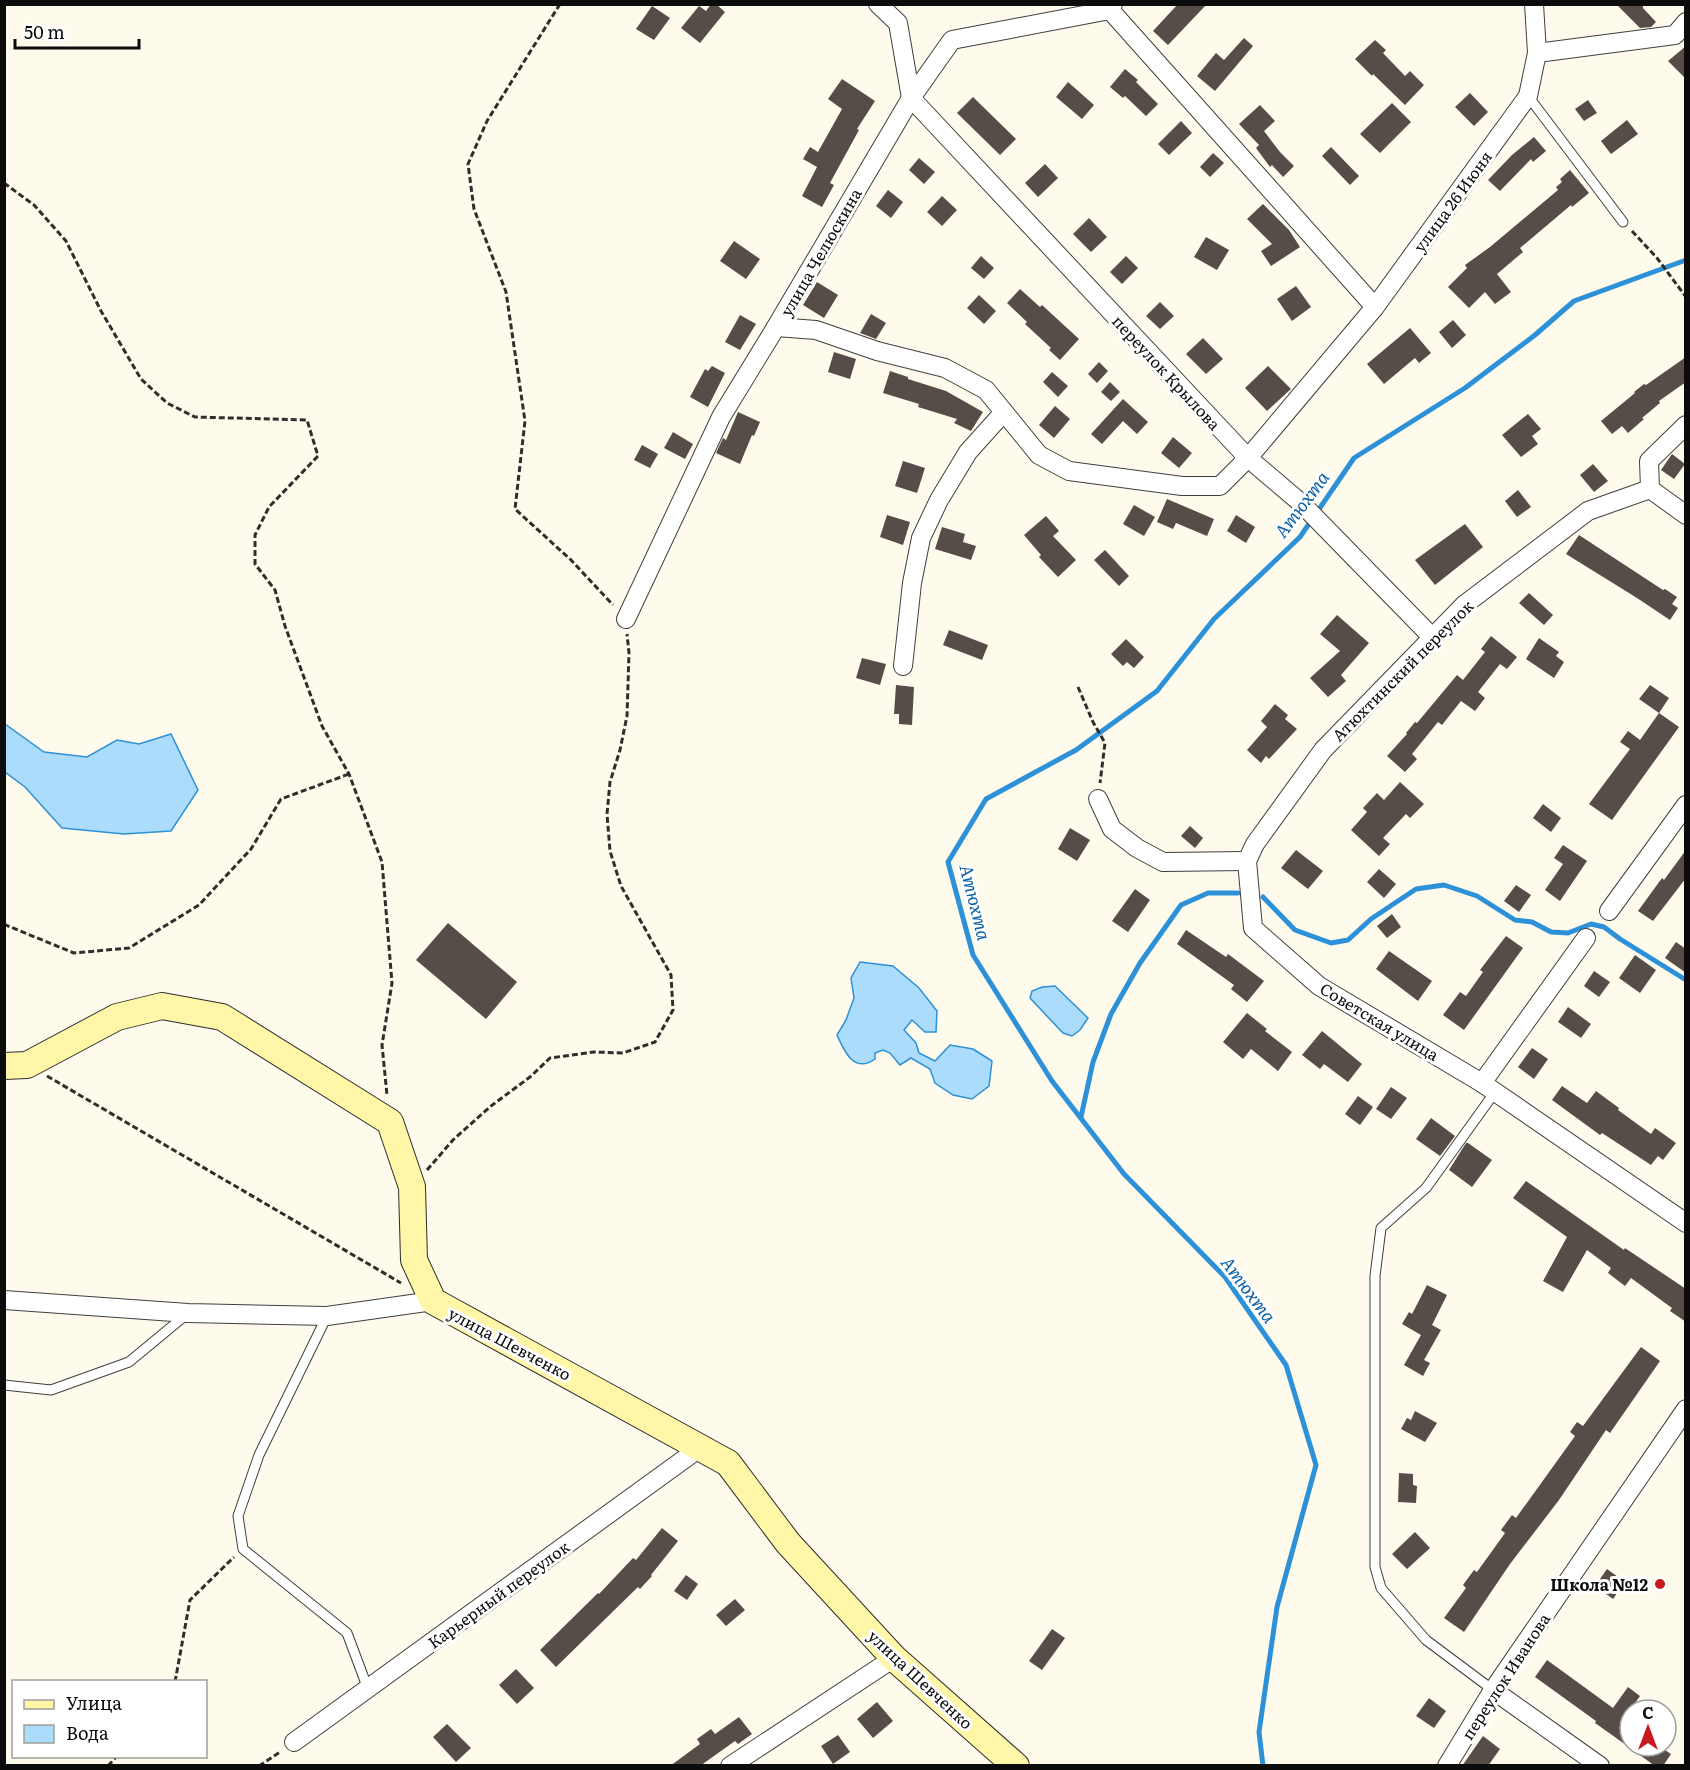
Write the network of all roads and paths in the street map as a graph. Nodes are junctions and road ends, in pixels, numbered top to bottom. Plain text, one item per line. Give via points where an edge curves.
1 (560, 4) edge
2 (878, 4) edge
3 (1534, 4) edge
4 (1111, 7) edge
5 (1686, 22) edge
6 (1537, 53) junction
7 (1528, 96) junction
8 (911, 98) junction
9 (4, 183) edge
10 (1623, 222) joint
11 (1686, 297) edge
12 (1375, 307) junction
13 (776, 327) junction
14 (1005, 412) junction
15 (1686, 424) edge
16 (1248, 458) junction
17 (1650, 489) junction
18 (1686, 515) edge
19 (626, 619) junction
20 (1432, 637) junction
21 (903, 666) dead end
22 (1078, 687) dead end
23 (349, 774) junction
24 (1098, 799) joint
25 (1686, 805) edge
26 (1246, 861) junction
27 (1608, 911) dead end
28 (4, 924) edge
29 (1586, 938) dead end
30 (16, 1065) edge
31 (1489, 1088) junction
32 (390, 1122) junction
33 (412, 1187) junction
34 (1686, 1223) edge
35 (402, 1283) dead end
36 (4, 1300) edge
37 (433, 1301) junction
38 (188, 1313) junction
39 (327, 1316) junction
40 (4, 1385) edge
41 (1686, 1409) edge
42 (701, 1447) junction
43 (243, 1549) junction
44 (894, 1658) junction
45 (174, 1680) edge
46 (368, 1689) junction
47 (1492, 1690) junction
48 (294, 1742) joint
49 (259, 1766) edge
50 (730, 1766) edge
51 (1016, 1766) edge
52 (1447, 1766) edge
53 (1600, 1766) edge

1 - 19 path via 487,121 468,164 474,209 506,292 525,421 515,509 571,560
2 - 8 street via 898,23
3 - 6 street, улица 26 Июня
4 - 8 street, улица Челюскина via 952,40
4 - 12 street
5 - 6 street via 1675,35
6 - 7 street, улица 26 Июня
7 - 10 lane
7 - 12 street, улица 26 Июня
8 - 13 street, улица Челюскина
8 - 16 street, переулок Крылова
9 - 23 path via 34,205 66,241 100,311 141,380 167,403 195,417 307,420 318,456 269,507 255,536 255,564 275,590 322,726
10 - 11 path
12 - 16 street, улица 26 Июня
13 - 14 street via 816,330 945,368 986,390
13 - 19 street, улица Челюскина via 721,417
14 - 16 street, улица 26 Июня via 1039,455 1069,471 1182,486 1220,486
14 - 21 street via 968,452 921,538
15 - 17 street via 1649,461
16 - 20 street, переулок Крылова via 1325,527
17 - 18 street
17 - 20 street, Атюхтинский переулок via 1588,511 1464,605
19 - 33 path via 627,716 610,782 610,851 621,886 671,975 673,1010 655,1042 623,1053 550,1058 453,1140
20 - 26 street, Атюхтинский переулок via 1323,750
22 - 24 path via 1105,743
23 - 28 path via 281,799 251,849 199,905 129,948 74,952
23 - 32 path via 382,862 392,982 382,1045
24 - 26 street via 1112,829 1163,862
25 - 27 street
26 - 31 street, Советская улица via 1253,928 1319,986
29 - 31 street
30 - 32 street via 117,1017 162,1006 222,1017
30 - 35 path
31 - 34 street, Советская улица
31 - 47 lane via 1426,1188 1381,1228 1375,1276 1375,1567 1381,1588 1426,1640
32 - 33 street, улица Шевченко
33 - 37 street, улица Шевченко via 414,1260
36 - 38 street
37 - 39 street
37 - 42 street, улица Шевченко
38 - 39 street
38 - 40 lane via 129,1362 51,1390
39 - 43 lane via 259,1455 238,1516
41 - 47 street, переулок Иванова
42 - 44 street, улица Шевченко via 728,1463 788,1543
42 - 46 street, Карьерный переулок
43 - 45 path via 190,1600
43 - 46 lane via 347,1633
44 - 50 street
44 - 51 street, улица Шевченко
46 - 48 street, Карьерный переулок
47 - 52 street, переулок Иванова
47 - 53 street
48 - 49 path

